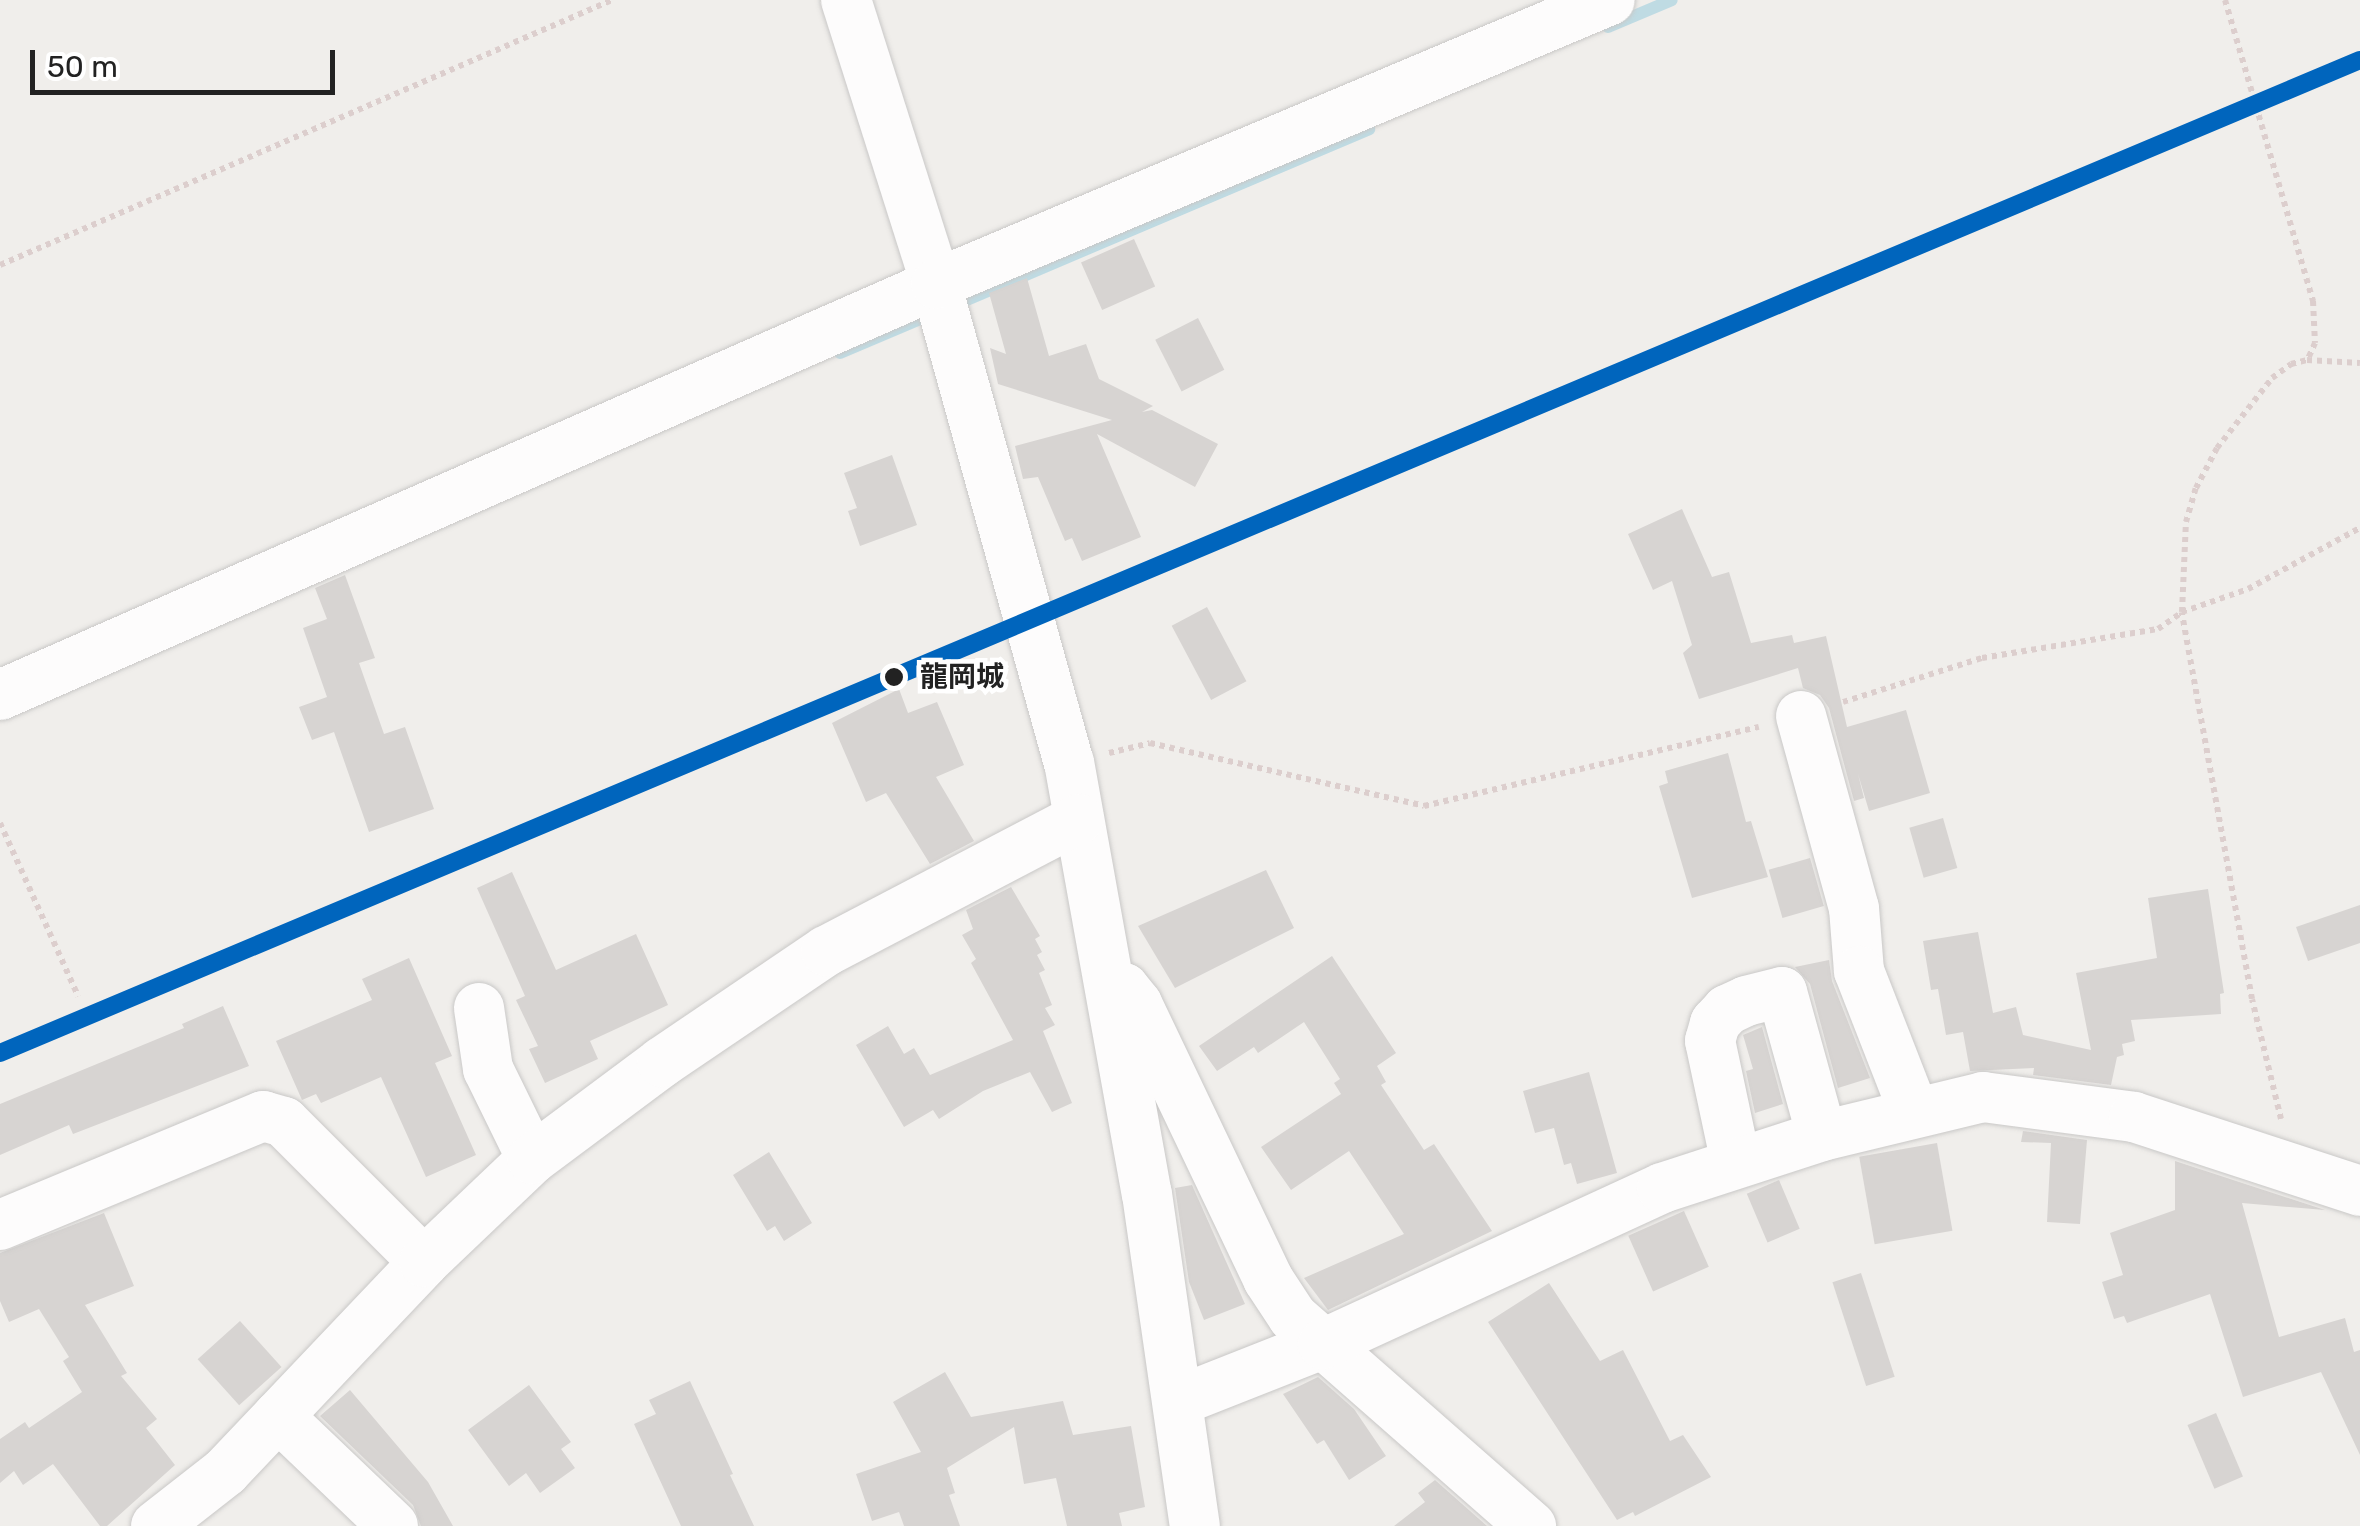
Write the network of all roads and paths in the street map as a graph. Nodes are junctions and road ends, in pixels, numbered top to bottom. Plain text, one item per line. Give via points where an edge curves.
1 (612, 0) edge
2 (846, 0) edge
3 (1610, 0) edge
4 (2225, 0) edge
5 (0, 266) edge
6 (936, 284) junction
7 (2307, 360) junction
8 (2360, 364) edge
9 (2360, 528) edge
10 (2182, 612) junction
11 (0, 694) edge
12 (1800, 716) junction
13 (1069, 762) junction
14 (1079, 819) junction
15 (0, 823) edge
16 (1109, 988) junction
17 (78, 996) dead end
18 (479, 1008) dead end
19 (1914, 1112) junction
20 (1822, 1136) junction
21 (532, 1159) junction
22 (1736, 1164) junction
23 (2292, 1169) junction
24 (2360, 1191) edge
25 (0, 1226) edge
26 (424, 1262) junction
27 (1322, 1344) junction
28 (1178, 1401) junction
29 (278, 1416) junction
30 (156, 1526) edge
31 (393, 1526) edge
32 (1194, 1526) edge
33 (1530, 1526) edge

1 - 5 path
2 - 6 street
3 - 6 street
4 - 7 path via 2313,301 2315,343
6 - 11 street
6 - 13 street
7 - 8 path
7 - 10 path via 2272,378 2196,488 2186,522
9 - 10 path via 2248,589
10 - 12 path via 2158,629 1982,658
10 - 23 path via 2252,998
12 - 13 path via 1424,806 1150,744
12 - 19 street via 1854,908 1860,971
13 - 14 street
14 - 16 street
14 - 21 street via 826,951
15 - 17 path
16 - 27 street via 1124,988 1138,1004 1268,1278 1308,1335
16 - 28 street
18 - 21 street via 488,1069
19 - 20 street
19 - 23 street via 1983,1097 2134,1117
20 - 22 street
20 - 22 street via 1782,992 1746,1001 1715,1023 1710,1041
21 - 26 street
22 - 27 street via 1560,1232
23 - 24 street
25 - 26 street via 263,1116 284,1122
26 - 29 street
27 - 28 street
27 - 33 street
28 - 32 street
29 - 30 street via 225,1472
29 - 31 street

